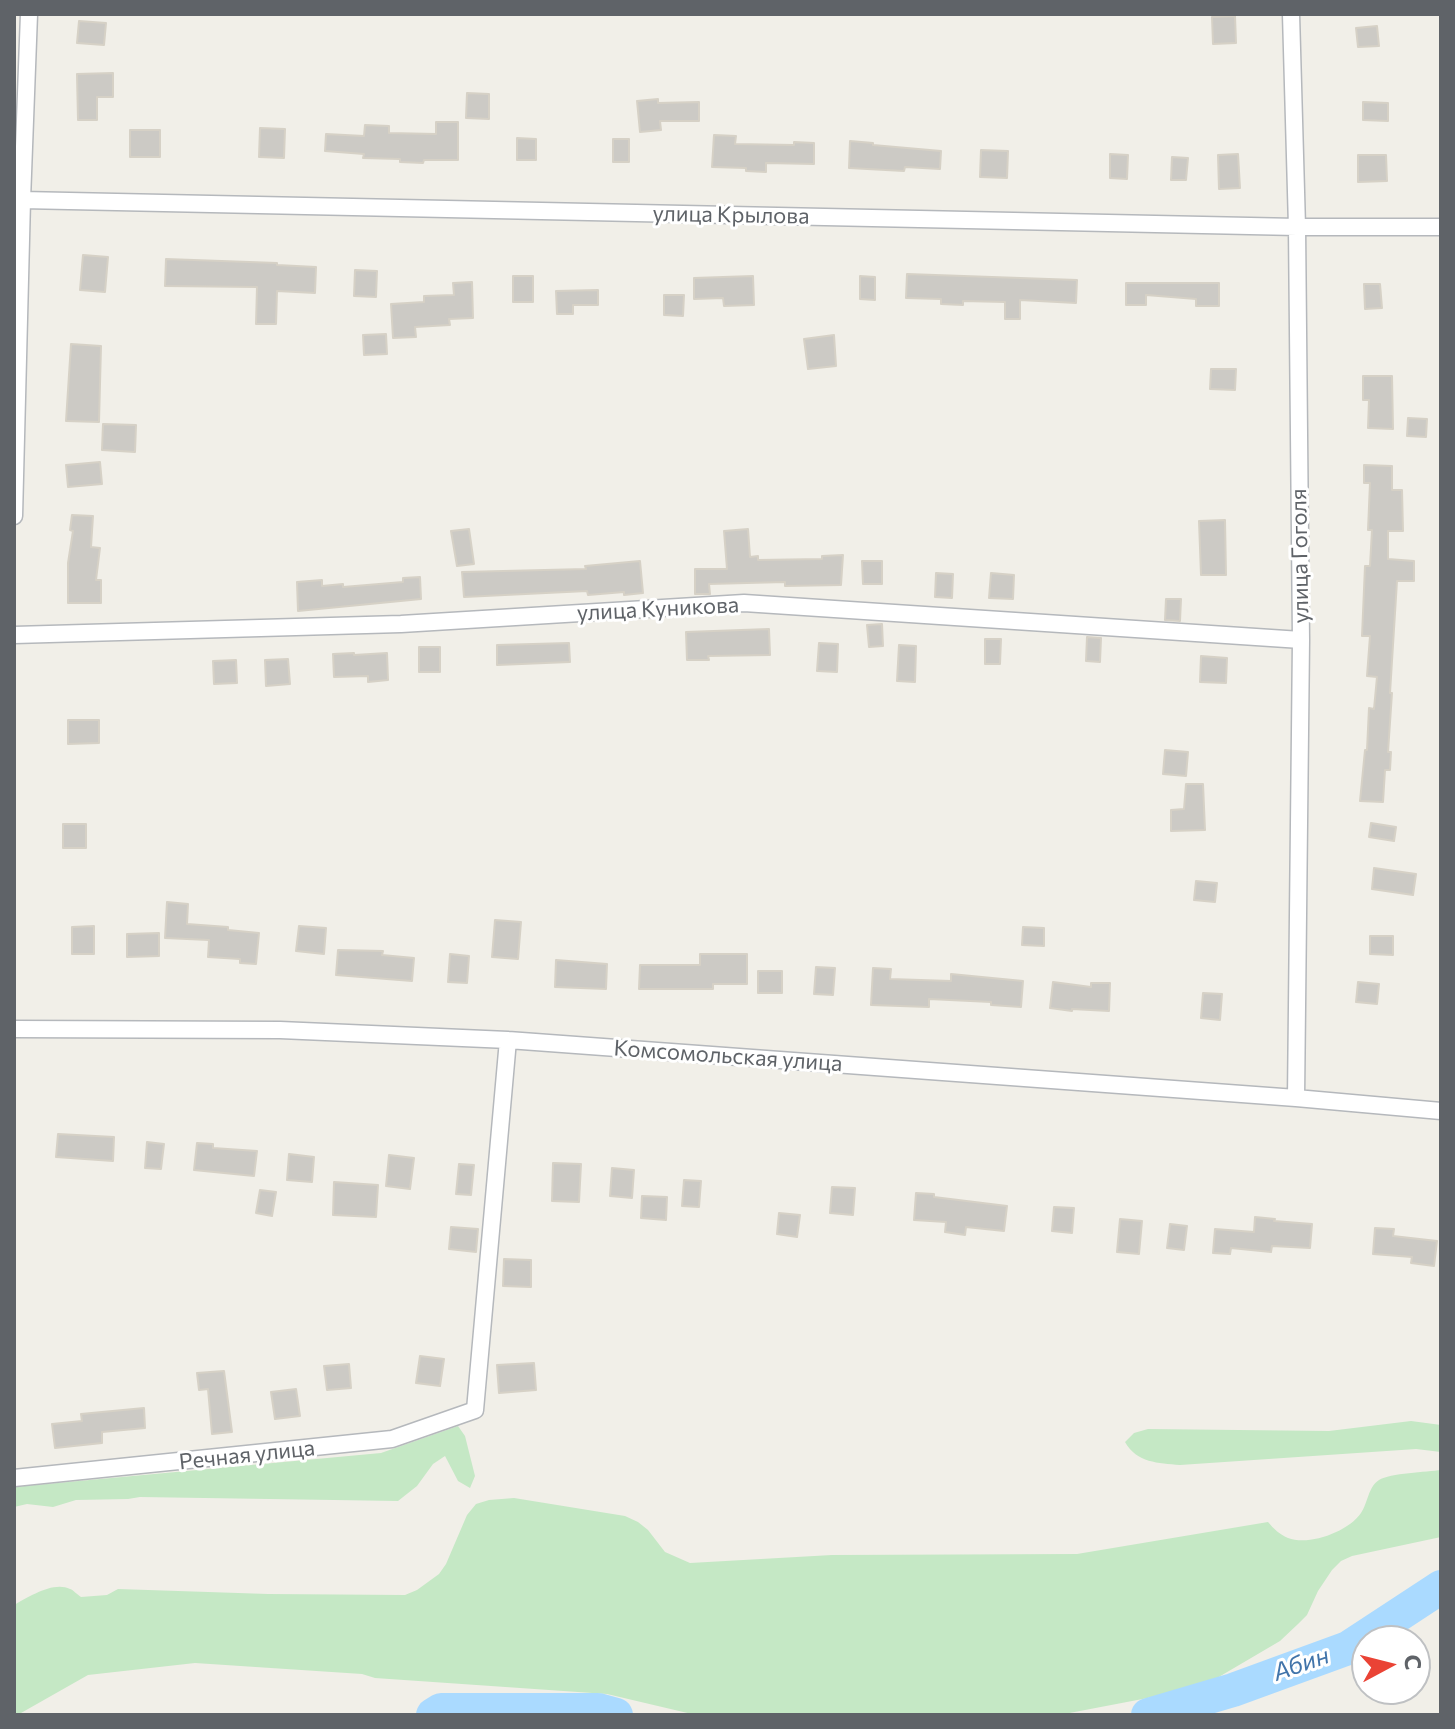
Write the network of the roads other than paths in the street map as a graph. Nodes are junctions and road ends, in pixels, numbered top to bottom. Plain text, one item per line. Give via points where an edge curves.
1 (29, 14) edge
2 (1291, 14) edge
3 (22, 200) junction
4 (1297, 227) junction
5 (1441, 227) edge
6 (14, 516) edge
7 (14, 635) edge
8 (1301, 640) junction
9 (14, 1029) edge
10 (508, 1040) junction
11 (1296, 1098) junction
12 (1441, 1111) edge
13 (14, 1478) edge

1 - 3 street
2 - 4 street, улица Гоголя
3 - 4 street, улица Крылова
3 - 6 street
4 - 5 street, улица Крылова
4 - 8 street, улица Гоголя
7 - 8 street, улица Куникова via 401,624 744,603
8 - 11 street, улица Гоголя
9 - 10 street, Комсомольская улица via 280,1030
10 - 11 street, Комсомольская улица
10 - 13 street, Речная улица via 475,1410 392,1439
11 - 12 street, Комсомольская улица

